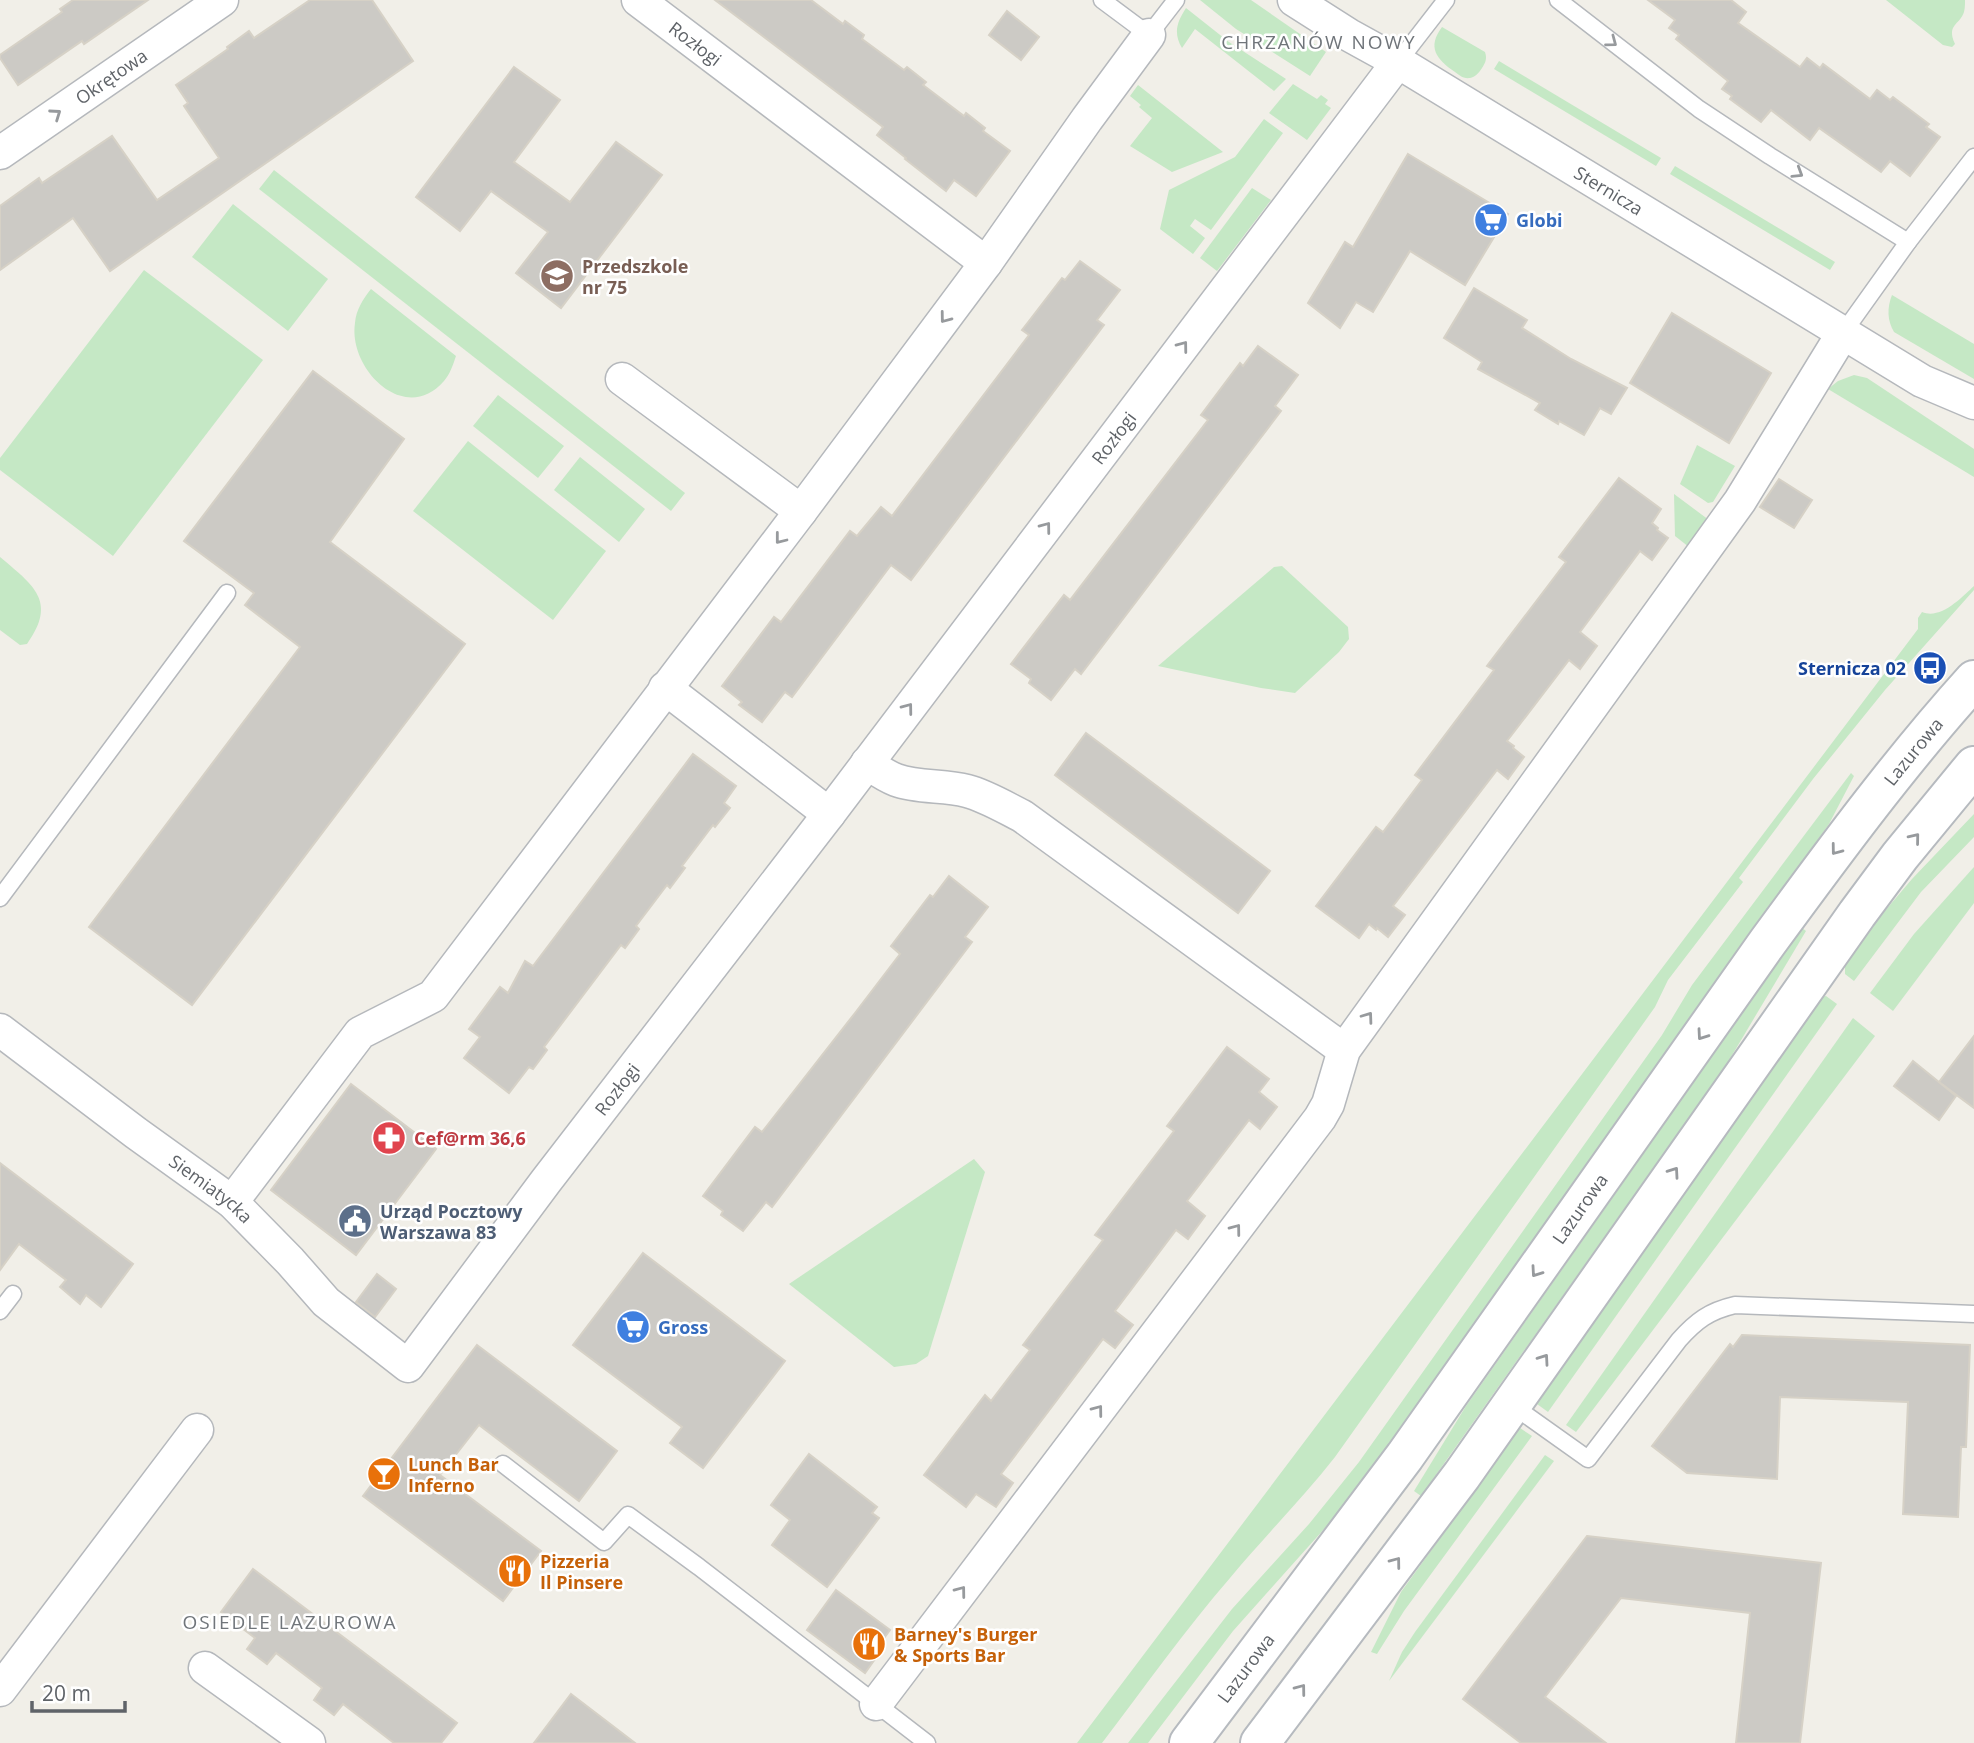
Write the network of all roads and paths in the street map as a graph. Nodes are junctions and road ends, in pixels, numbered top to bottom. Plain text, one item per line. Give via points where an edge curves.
1 (222, 0) edge
2 (638, 0) edge
3 (1102, 0) edge
4 (1176, 0) edge
5 (1294, 0) edge
6 (1446, 0) edge
7 (1558, 0) edge
8 (1149, 34) junction
9 (1398, 62) junction
10 (0, 153) edge
11 (1974, 157) edge
12 (1908, 242) junction
13 (986, 263) junction
14 (1843, 333) junction
15 (622, 379) dead end
16 (1922, 381) junction
17 (1974, 403) edge
18 (1974, 423) edge
19 (801, 512) junction
20 (227, 593) dead end
21 (1974, 680) edge
22 (665, 688) junction
23 (867, 763) junction
24 (1974, 766) edge
25 (829, 814) junction
26 (0, 898) edge
27 (0, 1030) edge
28 (1344, 1050) junction
29 (232, 1202) junction
30 (13, 1294) dead end
31 (0, 1311) edge
32 (1974, 1314) edge
33 (408, 1366) joint
34 (1512, 1405) junction
35 (197, 1430) dead end
36 (503, 1464) dead end
37 (205, 1668) dead end
38 (0, 1690) edge
39 (876, 1704) junction
40 (309, 1743) edge
41 (928, 1743) edge
42 (1189, 1743) edge
43 (1260, 1743) edge

10 -> 1 street, Okrętowa
2 - 13 street, Rozłogi
3 - 8 lane
4 - 8 lane
5 - 9 street, Sternicza
6 - 9 lane
7 -> 12 lane via 1699,109
8 - 13 street
9 - 14 street, Sternicza
23 -> 9 street, Rozłogi
11 - 12 lane
12 - 14 lane
13 -> 19 street
14 - 16 street, Sternicza
28 -> 14 street via 1740,500
15 - 19 street
16 - 17 street, Sternicza
16 - 18 street, Sternicza
19 -> 22 street
20 - 26 lane
21 -> 42 main road, Lazurowa via 1899,768 1767,943 1421,1434
22 - 25 street
22 - 29 street via 433,996 360,1033
23 - 25 street, Rozłogi
23 - 28 street via 897,780 969,792 1022,816
34 -> 24 main road via 1857,914
25 - 33 street, Rozłogi
27 - 29 street, Siemiatycka
39 -> 28 street via 1320,1118
29 - 33 street, Siemiatycka via 326,1302
30 - 31 lane
32 - 34 lane via 1735,1305 1717,1309 1679,1340 1588,1459
43 -> 34 main road
35 - 38 street
36 - 39 lane via 604,1542 628,1515
37 - 40 street
39 - 41 lane

